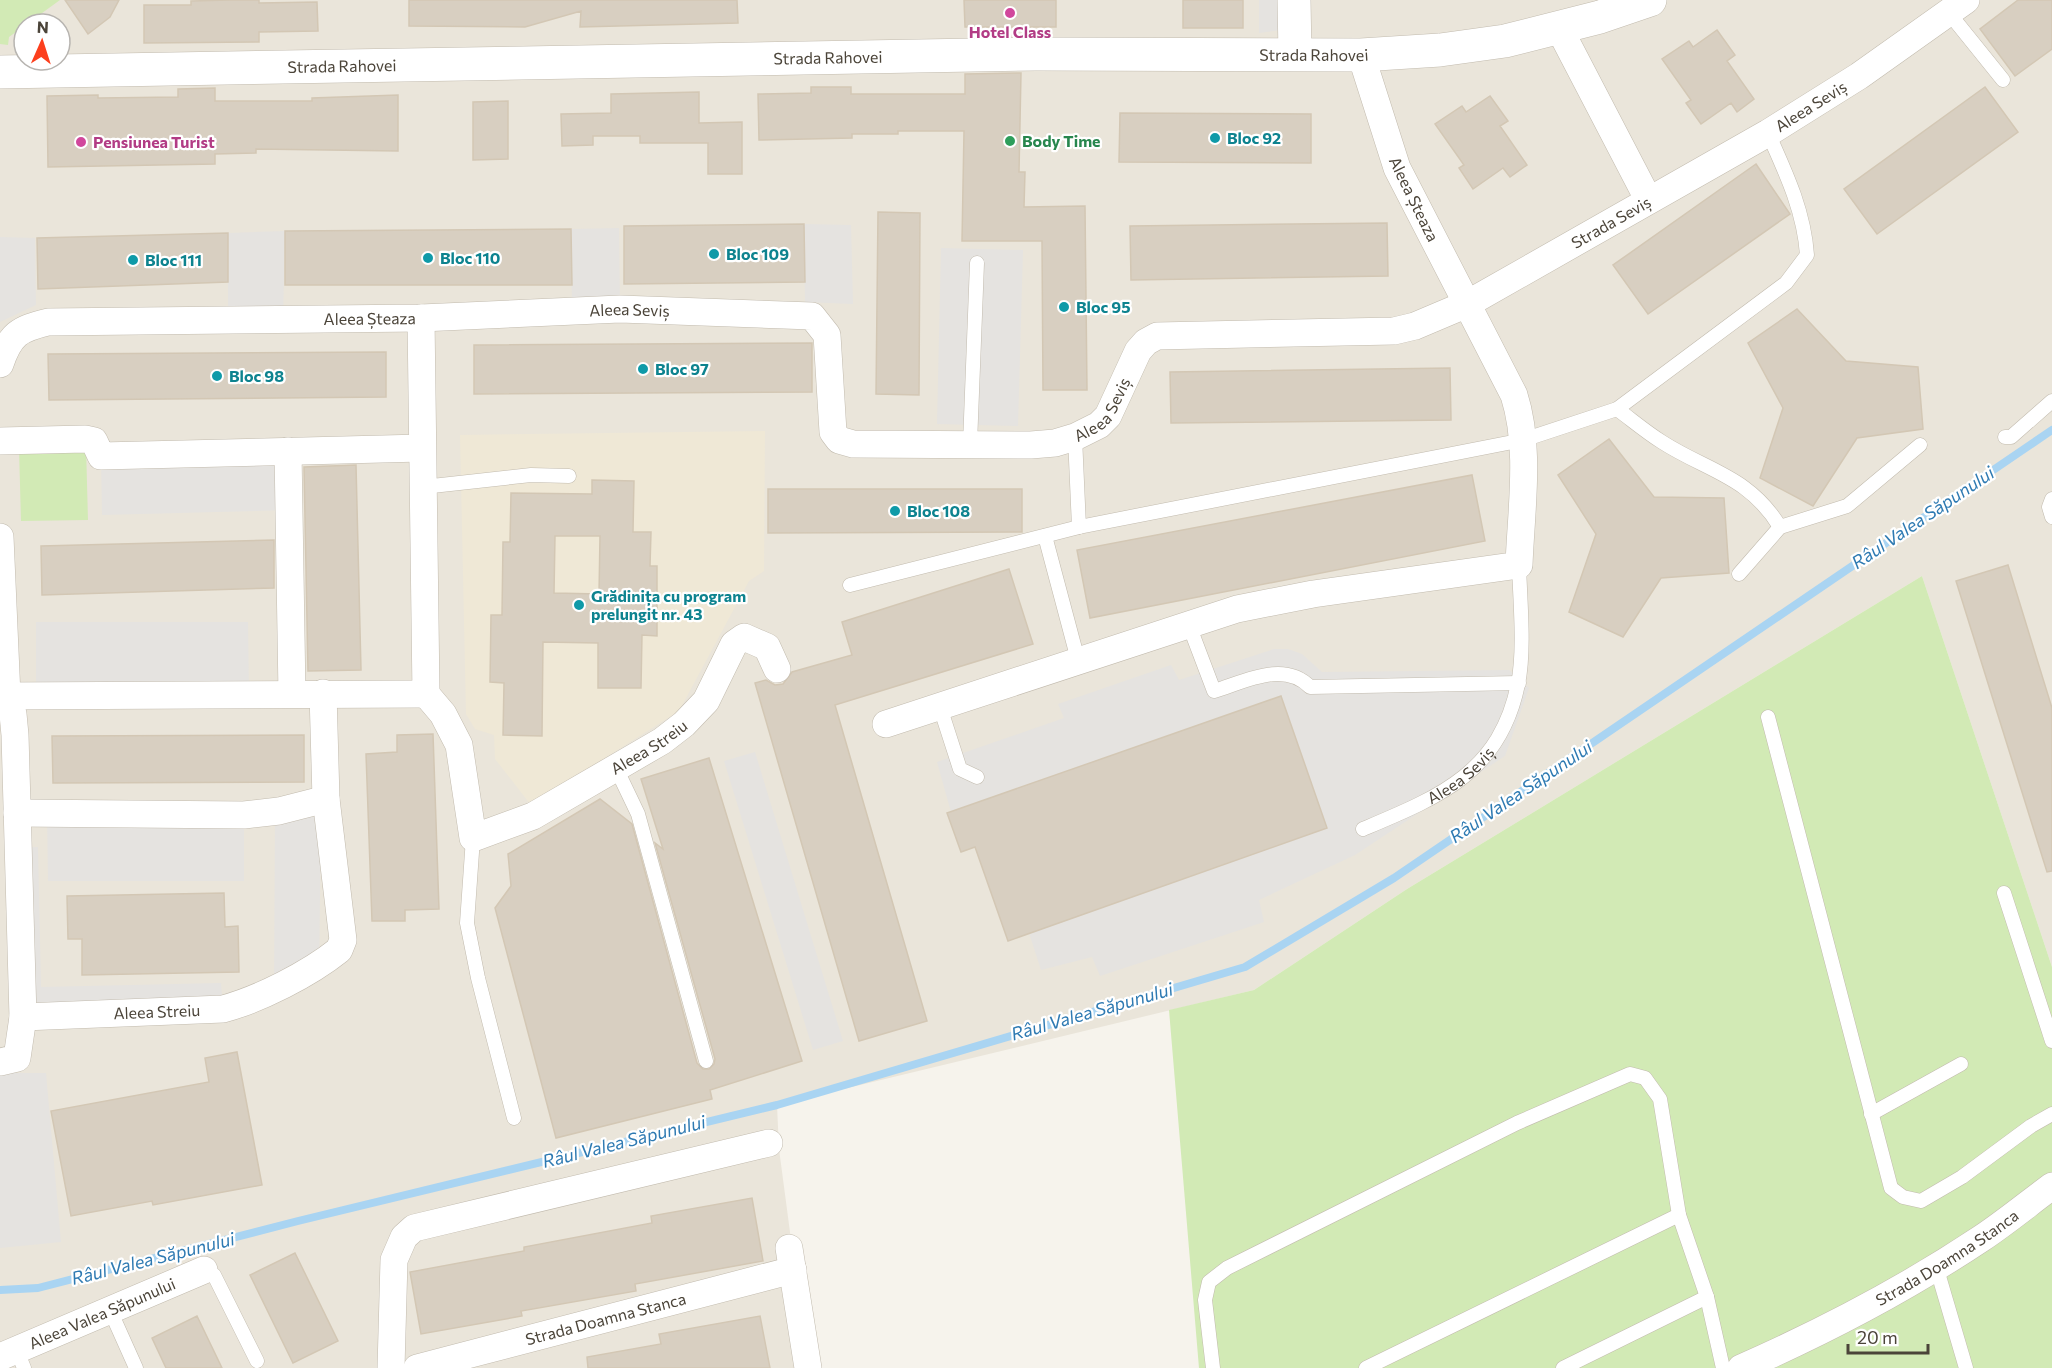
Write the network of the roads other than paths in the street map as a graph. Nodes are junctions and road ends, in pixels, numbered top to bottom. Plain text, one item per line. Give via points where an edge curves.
1 (1294, 0) edge
2 (1650, 0) edge
3 (1958, 6) edge
4 (1559, 28) junction
5 (1295, 54) junction
6 (1361, 55) junction
7 (0, 72) edge
8 (2003, 80) dead end
9 (1768, 133) junction
10 (1648, 199) junction
11 (977, 263) dead end
12 (1467, 304) junction
13 (421, 318) junction
14 (0, 364) edge
15 (2052, 401) edge
16 (1617, 409) junction
17 (1075, 437) junction
18 (2005, 437) dead end
19 (1523, 440) junction
20 (0, 441) edge
21 (970, 444) junction
22 (1920, 445) dead end
23 (422, 448) junction
24 (288, 451) junction
25 (569, 476) dead end
26 (423, 488) junction
27 (2052, 499) edge
28 (2052, 517) edge
29 (1079, 527) junction
30 (1779, 527) junction
31 (1045, 536) junction
32 (0, 537) edge
33 (1519, 565) junction
34 (1739, 574) dead end
35 (850, 585) dead end
36 (1189, 625) junction
37 (1078, 660) junction
38 (777, 669) dead end
39 (1519, 683) junction
40 (323, 693) junction
41 (292, 694) junction
42 (426, 694) junction
43 (3, 696) edge
44 (940, 707) junction
45 (1768, 717) dead end
46 (886, 724) dead end
47 (616, 768) junction
48 (977, 777) dead end
49 (326, 799) junction
50 (17, 813) junction
51 (1363, 829) dead end
52 (473, 838) junction
53 (2004, 892) dead end
54 (23, 1017) junction
55 (2052, 1041) edge
56 (706, 1061) dead end
57 (0, 1062) edge
58 (1961, 1064) dead end
59 (1871, 1114) junction
60 (2052, 1114) edge
61 (514, 1118) dead end
62 (769, 1143) dead end
63 (2052, 1186) edge
64 (1679, 1215) junction
65 (1936, 1266) junction
66 (204, 1270) joint
67 (1707, 1297) junction
68 (110, 1310) junction
69 (14, 1359) edge
70 (257, 1361) dead end
71 (1748, 1366) edge
72 (136, 1368) edge
73 (391, 1368) edge
74 (417, 1368) edge
75 (808, 1368) edge
76 (1213, 1368) edge
77 (1366, 1368) edge
78 (1563, 1368) edge
79 (1723, 1368) edge
80 (1966, 1368) edge

1 - 5 street
2 - 4 street, Strada Rahovei
3 - 8 lane
3 - 9 street, Aleea Seviș via 1859,76
4 - 6 street, Strada Rahovei via 1472,46
4 - 10 street, Strada Seviș
5 - 6 street, Strada Rahovei
5 - 7 street, Strada Rahovei via 1024,54
6 - 12 street, Aleea Șteaza via 1396,168
9 - 10 street, Aleea Seviș
9 - 16 lane via 1796,196 1807,255 1786,283
10 - 12 street, Strada Seviș
11 - 21 lane
12 - 17 street, Aleea Seviș via 1394,331 1157,336 1138,351 1108,416
12 - 19 street, Aleea Seviș via 1514,395
13 - 14 street, Aleea Șteaza via 48,322 18,330
13 - 21 street, Aleea Seviș via 620,309 812,316 827,335 833,432 838,441
13 - 23 street, Aleea Șteaza
15 - 18 lane via 2011,437
16 - 19 lane
16 - 30 lane via 1662,442 1734,479 1769,510
17 - 21 street, Aleea Seviș via 1047,444
17 - 29 lane
19 - 29 lane
19 - 33 street, Aleea Seviș
20 - 24 street via 85,439 94,441 100,456
22 - 30 lane via 1847,506
23 - 24 street
23 - 26 street, Aleea Șteaza
24 - 41 street
25 - 26 lane via 531,474
26 - 42 street, Aleea Șteaza
27 - 28 lane
29 - 31 lane
30 - 34 lane
31 - 35 lane
31 - 37 lane
32 - 43 street
33 - 36 street via 1313,594 1237,609
33 - 39 lane, Aleea Seviș
36 - 37 street
36 - 39 lane via 1214,691 1277,673 1290,674 1310,687
37 - 44 street
38 - 47 street, Aleea Streiu via 767,647 744,638 734,644 706,701 662,741
39 - 51 lane, Aleea Seviș via 1497,743 1477,768 1427,802
40 - 41 street
40 - 42 street
40 - 49 street, Aleea Streiu
41 - 43 street
42 - 52 street via 443,714 459,745
43 - 50 street via 13,714
44 - 46 street
44 - 48 lane via 960,769
45 - 59 lane
47 - 52 street, Aleea Streiu via 534,816
47 - 56 lane via 638,814
49 - 50 street via 244,815
49 - 54 street, Aleea Streiu via 343,940 329,958 243,1004 223,1009
50 - 54 street
52 - 61 lane via 467,923
53 - 55 lane
54 - 57 street via 17,1058
58 - 59 lane
59 - 60 lane via 1891,1188 1903,1197 1921,1200 1962,1177
62 - 73 street via 414,1228 404,1237 394,1260
63 - 65 street, Strada Doamna Stanca
64 - 67 lane
64 - 76 lane via 1660,1099 1645,1078 1630,1074 1517,1124 1227,1268 1209,1282 1205,1300
64 - 77 lane
65 - 71 street, Strada Doamna Stanca
65 - 80 lane
66 - 68 street, Aleea Valea Săpunului
66 - 70 lane via 213,1275
67 - 78 lane
67 - 79 lane
68 - 69 street, Aleea Valea Săpunului
68 - 72 lane
74 - 75 street, Strada Doamna Stanca via 791,1259

